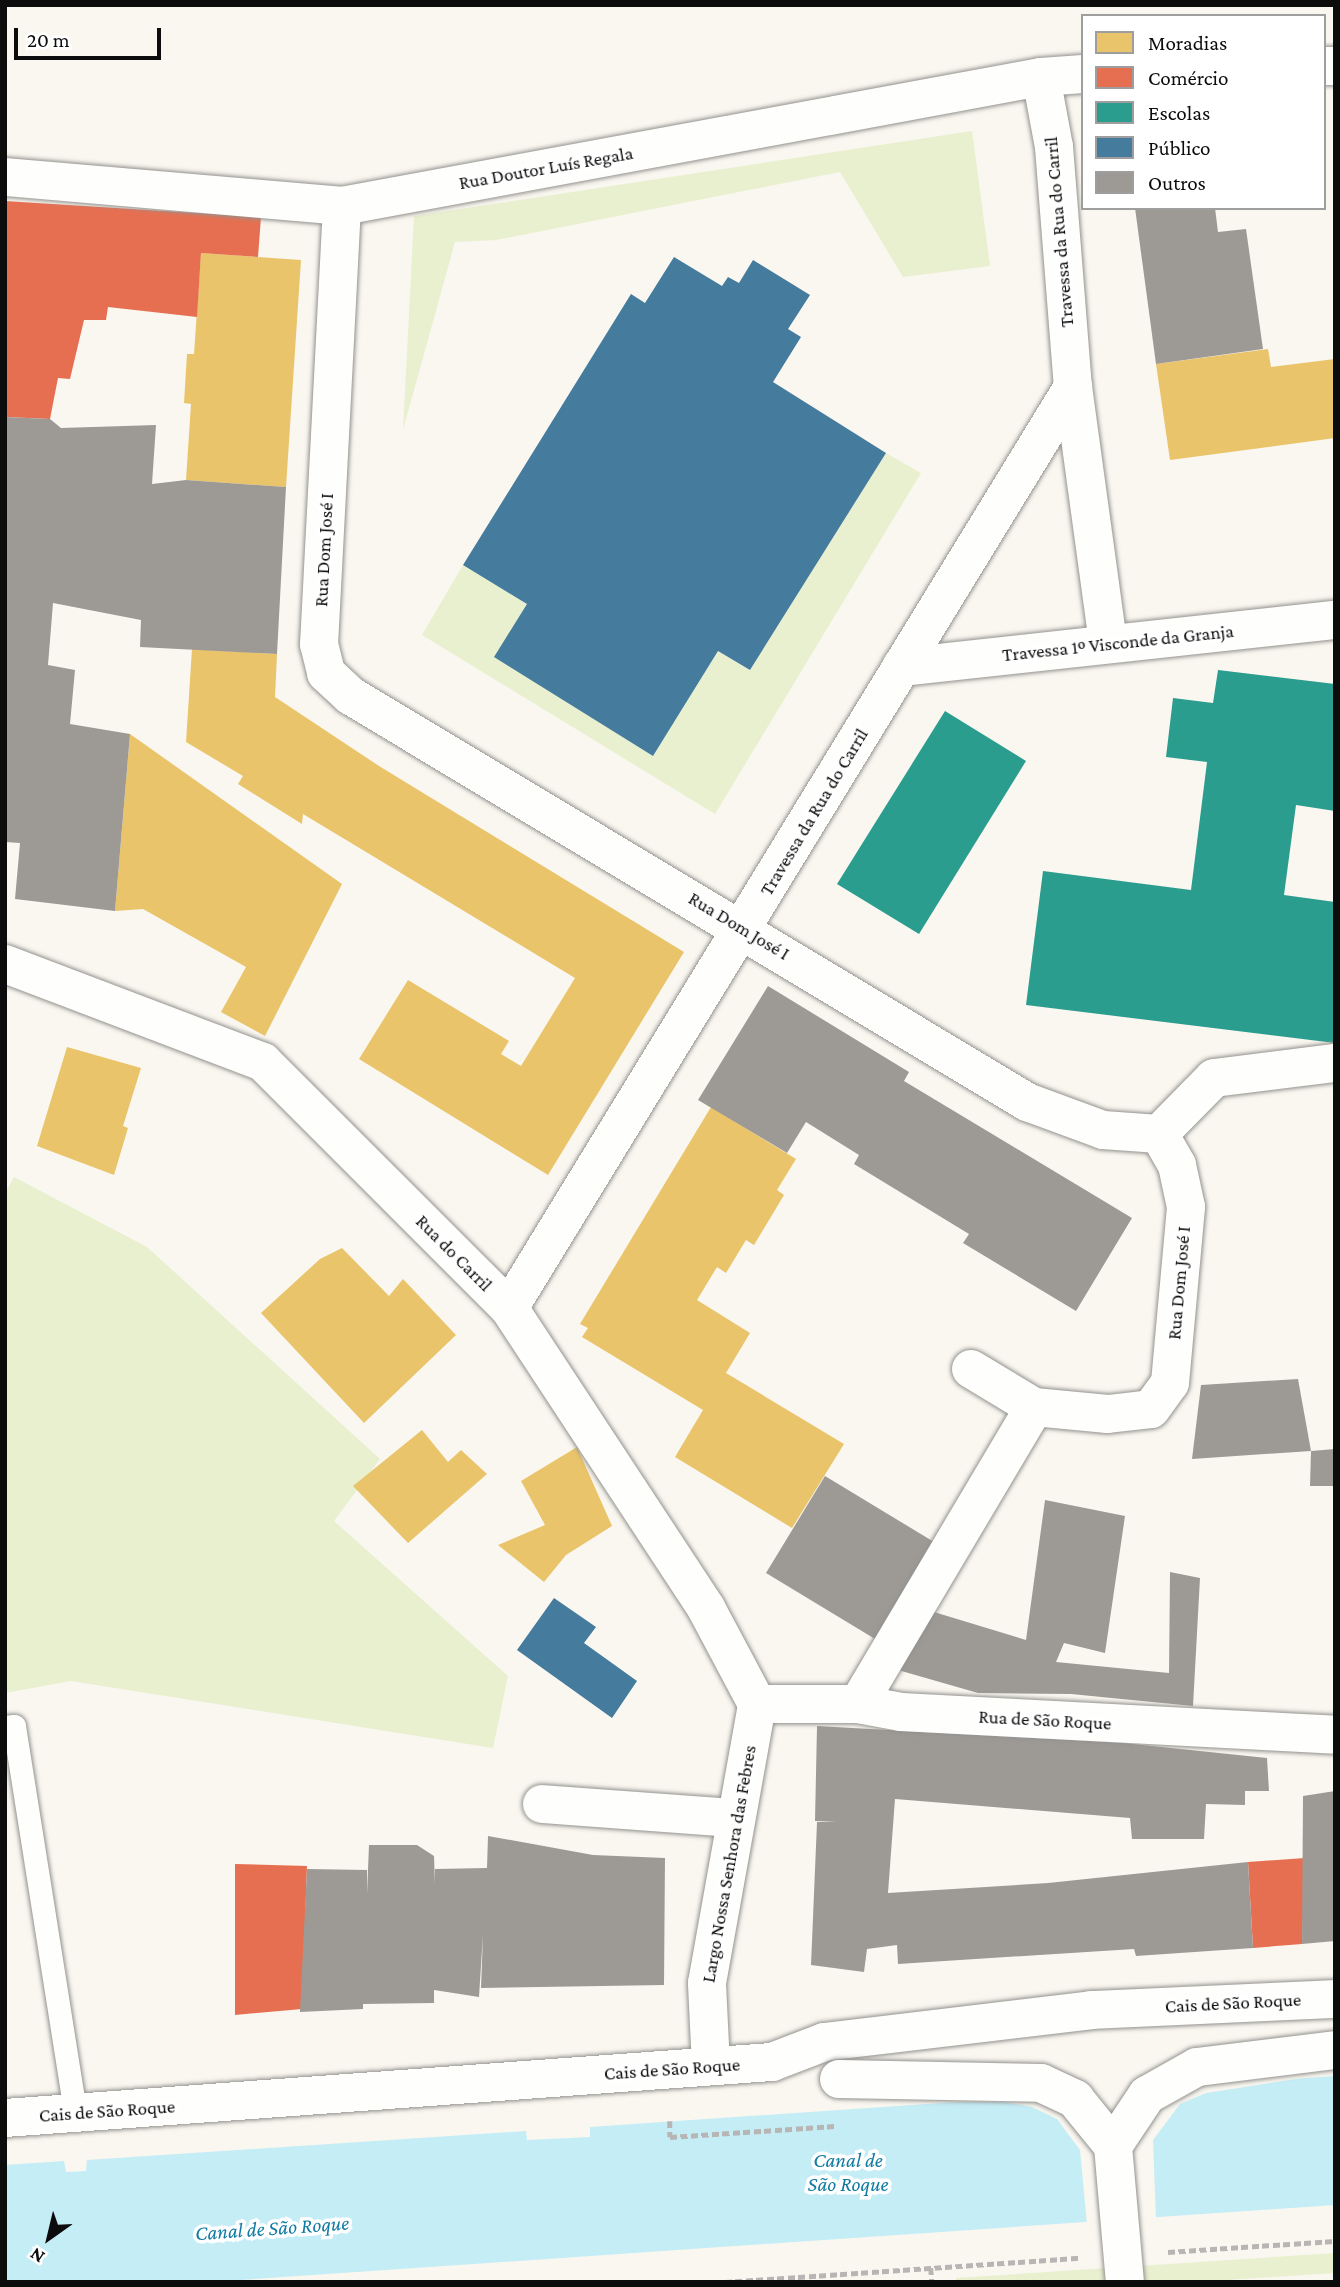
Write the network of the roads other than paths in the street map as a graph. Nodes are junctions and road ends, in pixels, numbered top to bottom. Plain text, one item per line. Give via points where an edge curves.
1 (1081, 74) edge
2 (1041, 77) junction
3 (5, 177) edge
4 (341, 206) junction
5 (1073, 387) junction
6 (1335, 620) edge
7 (1108, 644) junction
8 (901, 667) junction
9 (744, 929) junction
10 (5, 964) edge
11 (1335, 1063) edge
12 (1159, 1134) junction
13 (509, 1308) junction
14 (971, 1369) dead end
15 (1034, 1407) junction
16 (757, 1704) junction
17 (858, 1704) junction
18 (5, 1727) edge
19 (1335, 1735) edge
20 (542, 1804) dead end
21 (734, 1818) junction
22 (1335, 1999) edge
23 (1335, 2050) edge
24 (772, 2062) junction
25 (711, 2066) junction
26 (75, 2113) junction
27 (5, 2118) edge
28 (1113, 2146) junction
29 (1125, 2282) edge

1 - 2 street, Rua Doutor Luís Regala
2 - 4 street, Rua Doutor Luís Regala
2 - 5 street, Travessa da Rua do Carril via 1054,147
3 - 4 street, Rua Doutor Luís Regala
4 - 9 street, Rua Dom José I via 319,643 326,673 351,696
5 - 7 street, Travessa da Rua do Carril
5 - 8 street, Travessa da Rua do Carril
6 - 7 street, Travessa 1º Visconde da Granja
7 - 8 street, Travessa 1º Visconde da Granja
8 - 9 street, Travessa da Rua do Carril
9 - 12 street, Rua Dom José I via 1027,1102 1103,1130
9 - 13 street, Travessa da Rua do Carril
10 - 13 street, Rua do Carril via 263,1062
11 - 12 street via 1214,1078
12 - 15 street, Rua Dom José I via 1177,1165 1186,1207 1170,1383 1151,1409 1108,1414
13 - 16 street, Rua do Carril via 706,1608
14 - 15 street, Rua Dom José I
15 - 17 street
16 - 17 street, Rua de São Roque
16 - 21 street, Largo Nossa Senhora das Febres
17 - 19 street, Rua de São Roque via 901,1712
18 - 26 lane via 14,1726
20 - 21 street
21 - 25 street, Largo Nossa Senhora das Febres via 707,1983
22 - 24 street, Cais de São Roque via 1092,2010 824,2042
23 - 28 street, bridge via 1197,2067 1147,2095
24 - 25 street, Cais de São Roque
24 - 28 street, bridge via 839,2079 1041,2083 1075,2098
25 - 26 street, Cais de São Roque
26 - 27 street, Cais de São Roque
28 - 29 street, bridge

